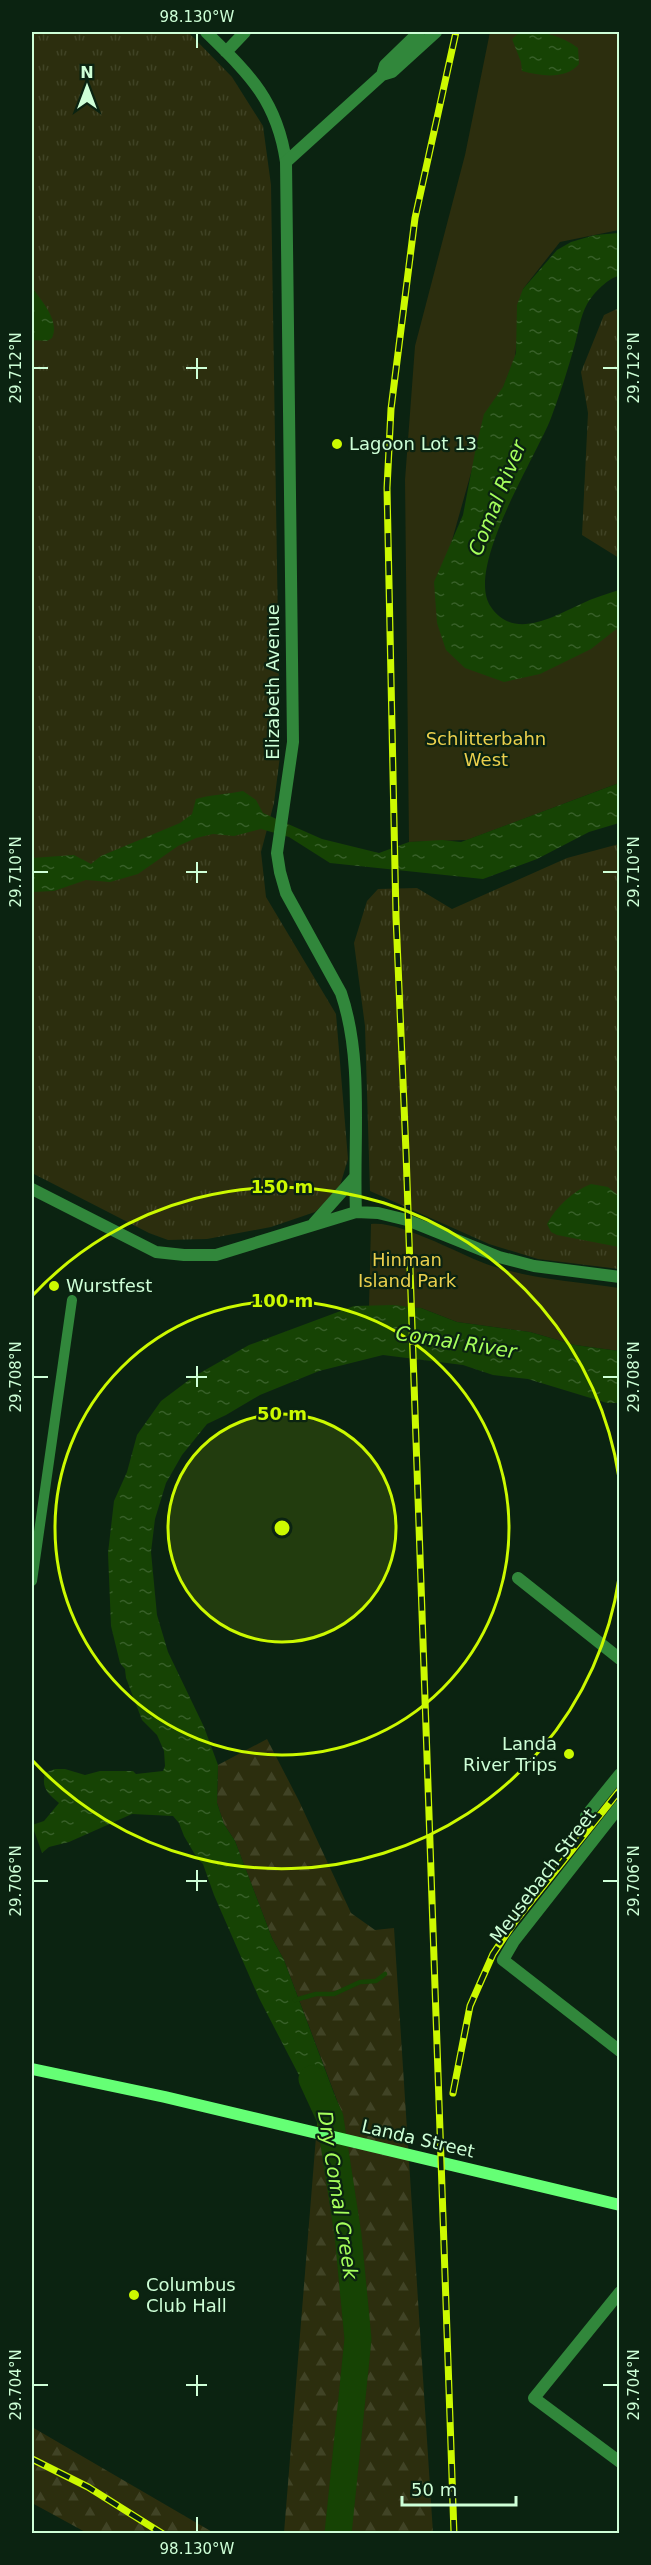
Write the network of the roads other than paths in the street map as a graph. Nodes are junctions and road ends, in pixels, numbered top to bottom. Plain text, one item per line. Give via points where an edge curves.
1 (206, 32) edge
2 (245, 32) edge
3 (419, 32) edge
4 (436, 32) edge
5 (226, 52) junction
6 (382, 75) junction
7 (286, 162) junction
8 (355, 1177) junction
9 (32, 1189) edge
10 (356, 1212) junction
11 (314, 1223) junction
12 (620, 1277) edge
13 (72, 1300) dead end
14 (518, 1578) dead end
15 (32, 1581) edge
16 (620, 1659) edge
17 (620, 1774) edge
18 (620, 1806) edge
19 (586, 1816) dead end
20 (620, 2051) edge
21 (32, 2069) edge
22 (620, 2205) edge
23 (620, 2292) edge
24 (620, 2462) edge

1 - 5 street, Elizabeth Avenue
2 - 5 street
3 - 6 street via 385,65
4 - 6 street via 392,72
5 - 7 street, Elizabeth Avenue via 268,102 282,138
6 - 7 street
7 - 8 street, Elizabeth Avenue via 293,742 277,853 286,893 347,1010 354,1054
8 - 10 street, Elizabeth Avenue
8 - 11 street
9 - 11 street via 156,1252 216,1255
10 - 11 street
10 - 12 street via 397,1216 499,1257 534,1266
13 - 15 street
14 - 16 street
17 - 19 street, Meusebach Street
18 - 20 street, Meusebach Street via 503,1960
21 - 22 main road, Landa Street
23 - 24 street via 534,2398

